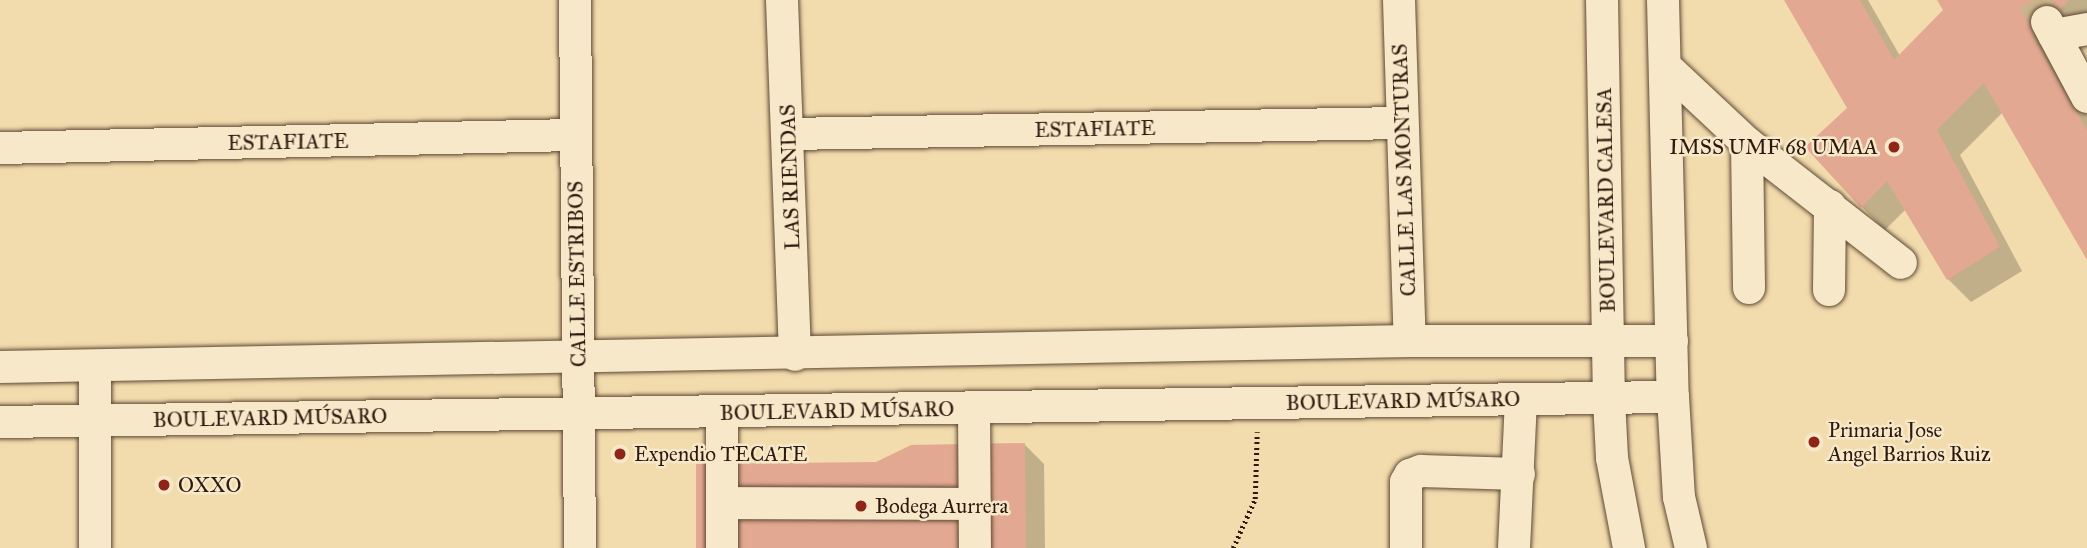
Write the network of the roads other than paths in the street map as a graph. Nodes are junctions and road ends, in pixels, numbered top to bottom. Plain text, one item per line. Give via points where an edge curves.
1 (575, 0) edge
2 (782, 0) edge
3 (1399, 0) edge
4 (1602, 0) edge
5 (1663, 0) edge
6 (2087, 29) edge
7 (1666, 67) junction
8 (2087, 97) edge
9 (1402, 124) junction
10 (789, 134) junction
11 (575, 135) junction
12 (1747, 143) junction
13 (0, 148) edge
14 (1830, 206) junction
15 (1901, 263) dead end
16 (1749, 288) dead end
17 (1829, 290) dead end
18 (1410, 341) junction
19 (1608, 341) junction
20 (1672, 341) junction
21 (795, 355) junction
22 (578, 357) junction
23 (0, 367) edge
24 (95, 368) junction
25 (1673, 397) junction
26 (1521, 400) junction
27 (1609, 400) junction
28 (974, 409) junction
29 (722, 412) junction
30 (579, 415) junction
31 (95, 421) junction
32 (0, 422) edge
33 (1519, 474) junction
34 (722, 503) junction
35 (975, 504) junction
36 (94, 548) edge
37 (580, 548) edge
38 (722, 548) edge
39 (975, 548) edge
40 (1406, 548) edge
41 (1514, 548) edge
42 (1629, 548) edge
43 (1691, 548) edge

1 - 11 street, CALLE ESTRIBOS
2 - 10 street, LAS RIENDAS
3 - 9 street, CALLE LAS MONTURAS
4 - 19 street, BOULEVARD CALESA
5 - 7 street
6 - 8 street via 2050,28
7 - 12 street
7 - 20 street
9 - 10 street, ESTAFIATE
9 - 18 street, CALLE LAS MONTURAS
10 - 21 street, LAS RIENDAS
11 - 13 street, ESTAFIATE
11 - 22 street, CALLE ESTRIBOS
12 - 14 street
12 - 16 street
14 - 15 street
14 - 17 street
18 - 19 street
18 - 21 street
19 - 20 street
19 - 27 street, BOULEVARD CALESA
20 - 25 street
21 - 22 street
22 - 24 street
22 - 30 street, CALLE ESTRIBOS
23 - 24 street
24 - 31 street
25 - 27 street, BOULEVARD MÚSARO
25 - 43 street via 1679,497
26 - 27 street, BOULEVARD MÚSARO
26 - 28 street, BOULEVARD MÚSARO
26 - 33 street
27 - 42 street, BOULEVARD CALESA via 1612,458
28 - 29 street, BOULEVARD MÚSARO
28 - 35 street
29 - 30 street, BOULEVARD MÚSARO
29 - 34 street
30 - 31 street, BOULEVARD MÚSARO
30 - 37 street, CALLE ESTRIBOS
31 - 32 street, BOULEVARD MÚSARO
31 - 36 street
33 - 40 street via 1421,471 1410,475 1406,482
33 - 41 street
34 - 35 street
34 - 38 street
35 - 39 street

